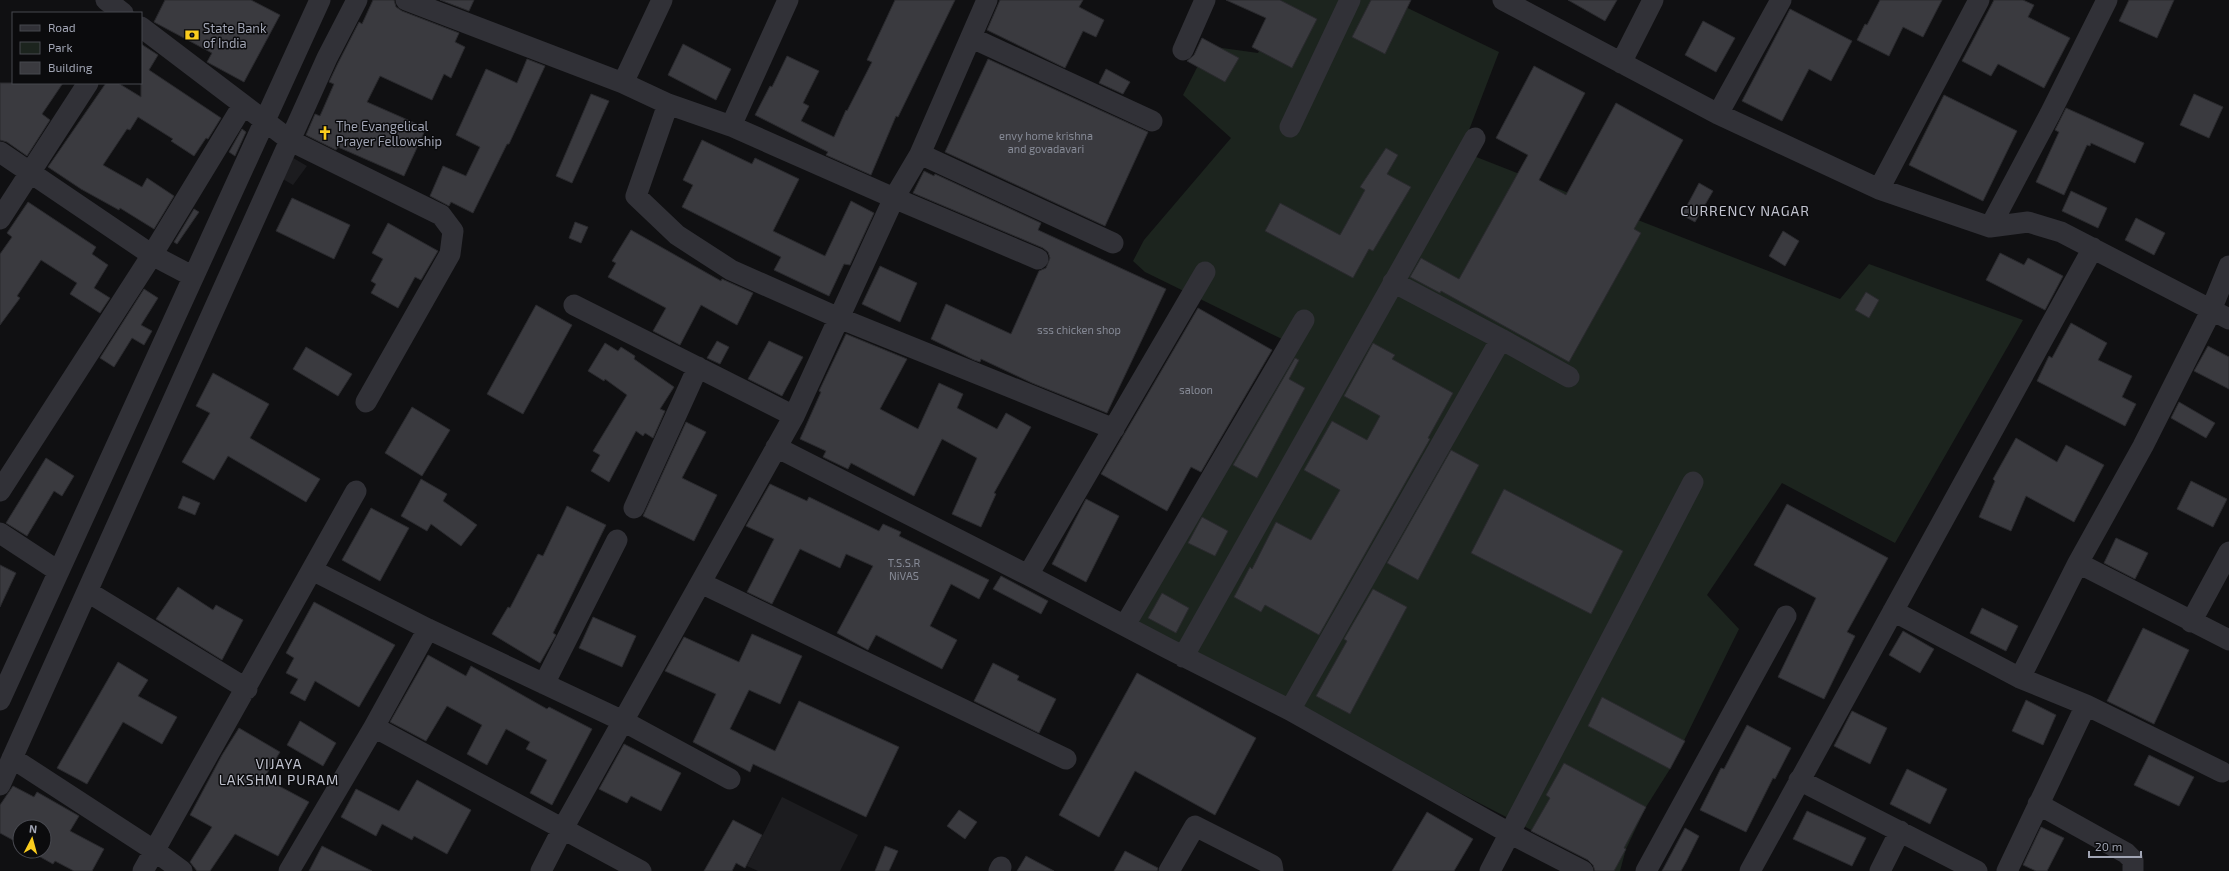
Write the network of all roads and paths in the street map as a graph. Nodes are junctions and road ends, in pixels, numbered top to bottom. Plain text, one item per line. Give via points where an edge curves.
1 (106, 0) edge
2 (320, 0) edge
3 (357, 0) edge
4 (406, 0) edge
5 (662, 0) edge
6 (788, 0) edge
7 (987, 0) edge
8 (1205, 0) edge
9 (1350, 0) edge
10 (1503, 0) edge
11 (1652, 0) edge
12 (1781, 0) edge
13 (1979, 0) edge
14 (2107, 0) edge
15 (122, 12) edge
16 (142, 28) edge
17 (972, 38) junction
18 (1183, 50) dead end
19 (1621, 63) junction
20 (623, 83) junction
21 (87, 84) edge
22 (668, 104) junction
23 (243, 105) junction
24 (1718, 114) junction
25 (264, 121) junction
26 (1152, 121) dead end
27 (731, 126) junction
28 (1290, 127) dead end
29 (1475, 138) dead end
30 (291, 141) junction
31 (0, 152) edge
32 (920, 154) junction
33 (29, 173) junction
34 (1879, 189) junction
35 (894, 198) junction
36 (0, 219) edge
37 (1990, 227) junction
38 (1113, 243) dead end
39 (2093, 248) junction
40 (152, 255) junction
41 (1038, 259) dead end
42 (2229, 266) edge
43 (1205, 272) dead end
44 (192, 276) junction
45 (1394, 282) junction
46 (574, 305) dead end
47 (2216, 314) edge
48 (839, 318) junction
49 (1304, 320) dead end
50 (1501, 338) junction
51 (698, 367) junction
52 (1569, 377) dead end
53 (366, 402) dead end
54 (794, 416) junction
55 (1114, 428) junction
56 (776, 447) junction
57 (1693, 482) dead end
58 (0, 491) edge
59 (356, 491) dead end
60 (634, 508) dead end
61 (0, 533) edge
62 (617, 540) dead end
63 (2229, 552) edge
64 (2078, 563) junction
65 (312, 570) junction
66 (58, 571) junction
67 (1028, 575) junction
68 (701, 584) junction
69 (88, 592) junction
70 (1893, 611) junction
71 (1786, 616) dead end
72 (2190, 622) junction
73 (1125, 625) junction
74 (428, 629) junction
75 (2229, 640) edge
76 (1184, 657) junction
77 (2020, 678) junction
78 (544, 684) junction
79 (246, 689) junction
80 (0, 700) edge
81 (2086, 705) junction
82 (1290, 710) junction
83 (623, 721) junction
84 (374, 727) junction
85 (12, 758) junction
86 (1066, 759) dead end
87 (2222, 772) dead end
88 (730, 779) dead end
89 (1799, 780) junction
90 (0, 785) edge
91 (2038, 804) junction
92 (562, 830) junction
93 (1900, 831) junction
94 (1509, 833) junction
95 (155, 850) junction
96 (143, 871) edge
97 (182, 871) edge
98 (289, 871) edge
99 (541, 871) edge
100 (641, 871) edge
101 (1169, 871) edge
102 (1273, 871) edge
103 (1490, 871) edge
104 (1583, 871) edge
105 (1646, 871) edge
106 (1750, 871) edge
107 (1880, 871) edge
108 (1977, 871) edge
109 (2007, 871) edge
110 (2133, 871) edge

1 - 15 street
2 - 25 street
3 - 30 street via 342,26
4 - 20 street
5 - 20 street
6 - 27 street
7 - 17 street
8 - 18 street
9 - 28 street
10 - 19 street
11 - 19 street
12 - 24 street
13 - 34 street
14 - 37 street
16 - 23 street
17 - 26 street
17 - 32 street
19 - 24 street
20 - 22 street
21 - 33 street
22 - 27 street
22 - 48 street via 636,196 677,235 731,270
23 - 25 street
23 - 40 street
24 - 34 street
25 - 30 street
25 - 44 street
27 - 35 street
29 - 45 street
30 - 53 street via 441,216 453,231 450,254
30 - 69 street
31 - 33 street
32 - 35 street
32 - 38 street
33 - 36 street
33 - 40 street
34 - 37 street
35 - 41 street
35 - 48 street
37 - 39 street via 2028,222 2061,232
39 - 47 street
39 - 70 street
40 - 44 street
40 - 58 street
42 - 47 street
43 - 55 street
44 - 66 street
45 - 50 street
45 - 76 street
46 - 51 street
47 - 64 street via 2197,338 2143,446
48 - 54 street
48 - 55 street
49 - 73 street
50 - 52 street
50 - 82 street
51 - 54 street
51 - 60 street
54 - 56 street
55 - 67 street
56 - 67 street
56 - 68 street
57 - 94 street
59 - 65 street
61 - 66 street
62 - 78 street
63 - 72 street
64 - 72 street
64 - 77 street
65 - 74 street
65 - 79 street
66 - 80 street
67 - 73 street
68 - 83 street
68 - 86 street
69 - 79 street
69 - 85 street
70 - 77 street
70 - 89 street
71 - 105 street
72 - 75 street
73 - 76 street
74 - 78 street
74 - 84 street
76 - 82 street
77 - 81 street
78 - 83 street
79 - 95 street
81 - 87 street
81 - 91 street
82 - 94 street
83 - 88 street
83 - 92 street
84 - 92 street
84 - 98 street
85 - 90 street
85 - 95 street
89 - 93 street
89 - 106 street
91 - 109 street
91 - 110 street via 2126,853 2133,860
92 - 99 street
92 - 100 street
93 - 107 street
93 - 108 street
94 - 103 street
94 - 104 street
95 - 96 street
95 - 97 street
101 - 102 street via 1195,826 1272,865

